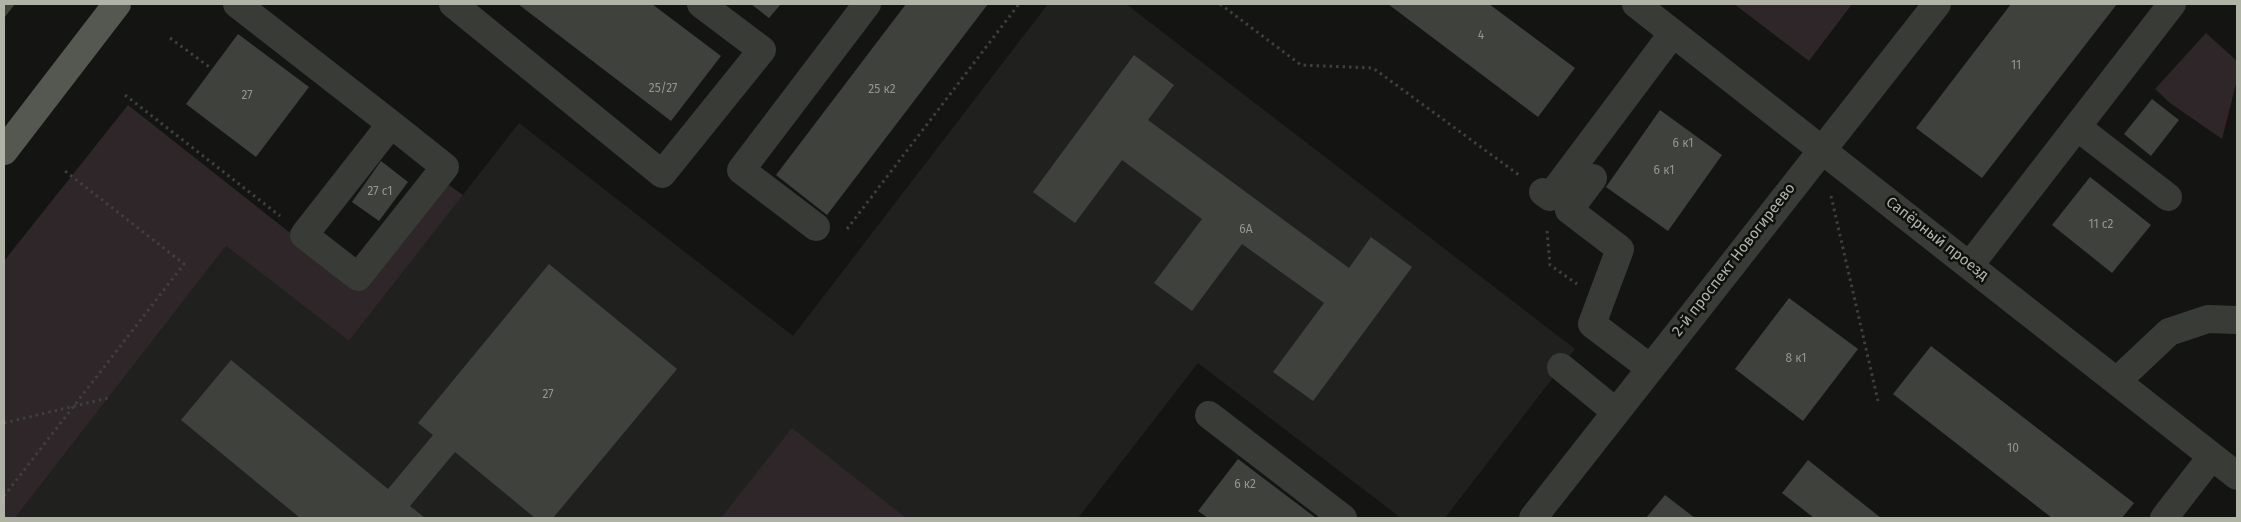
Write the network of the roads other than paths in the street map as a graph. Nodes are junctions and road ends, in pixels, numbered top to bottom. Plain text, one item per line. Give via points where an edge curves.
1 (117, 4) edge
2 (237, 4) edge
3 (453, 4) edge
4 (701, 4) edge
5 (867, 4) edge
6 (1636, 4) edge
7 (1937, 4) edge
8 (2172, 4) edge
9 (1673, 33) junction
10 (391, 124) junction
11 (2077, 127) junction
12 (1822, 148) junction
13 (4, 151) edge
14 (1592, 178) dead end
15 (1543, 192) road end
16 (2168, 196) dead end
17 (816, 227) road end
18 (1970, 265) junction
19 (2237, 320) edge
20 (1561, 367) dead end
21 (1650, 368) junction
22 (2117, 381) junction
23 (1616, 412) junction
24 (1209, 416) dead end
25 (2212, 456) junction
26 (2237, 476) edge
27 (1343, 518) edge
28 (1533, 518) edge
29 (2164, 518) edge

1 - 13 main road
2 - 10 street
3 - 4 street via 662,174 762,50
5 - 17 street via 741,170
6 - 9 street, Сапёрный проезд
7 - 12 street, 2-й проспект Новогиреево
8 - 11 street
9 - 12 street, Сапёрный проезд
9 - 15 street via 1550,197
10 - 10 street via 445,167 358,277 304,235
11 - 16 street
11 - 18 street
12 - 18 street, Сапёрный проезд
12 - 21 street, 2-й проспект Новогиреево
14 - 21 street via 1569,210 1620,249 1592,324
18 - 22 street, Сапёрный проезд
19 - 22 street via 2208,319 2168,332
20 - 23 street
21 - 23 street, 2-й проспект Новогиреево
22 - 25 street, Сапёрный проезд
23 - 28 street, 2-й проспект Новогиреево
24 - 27 street
25 - 26 street, Сапёрный проезд
25 - 29 street

